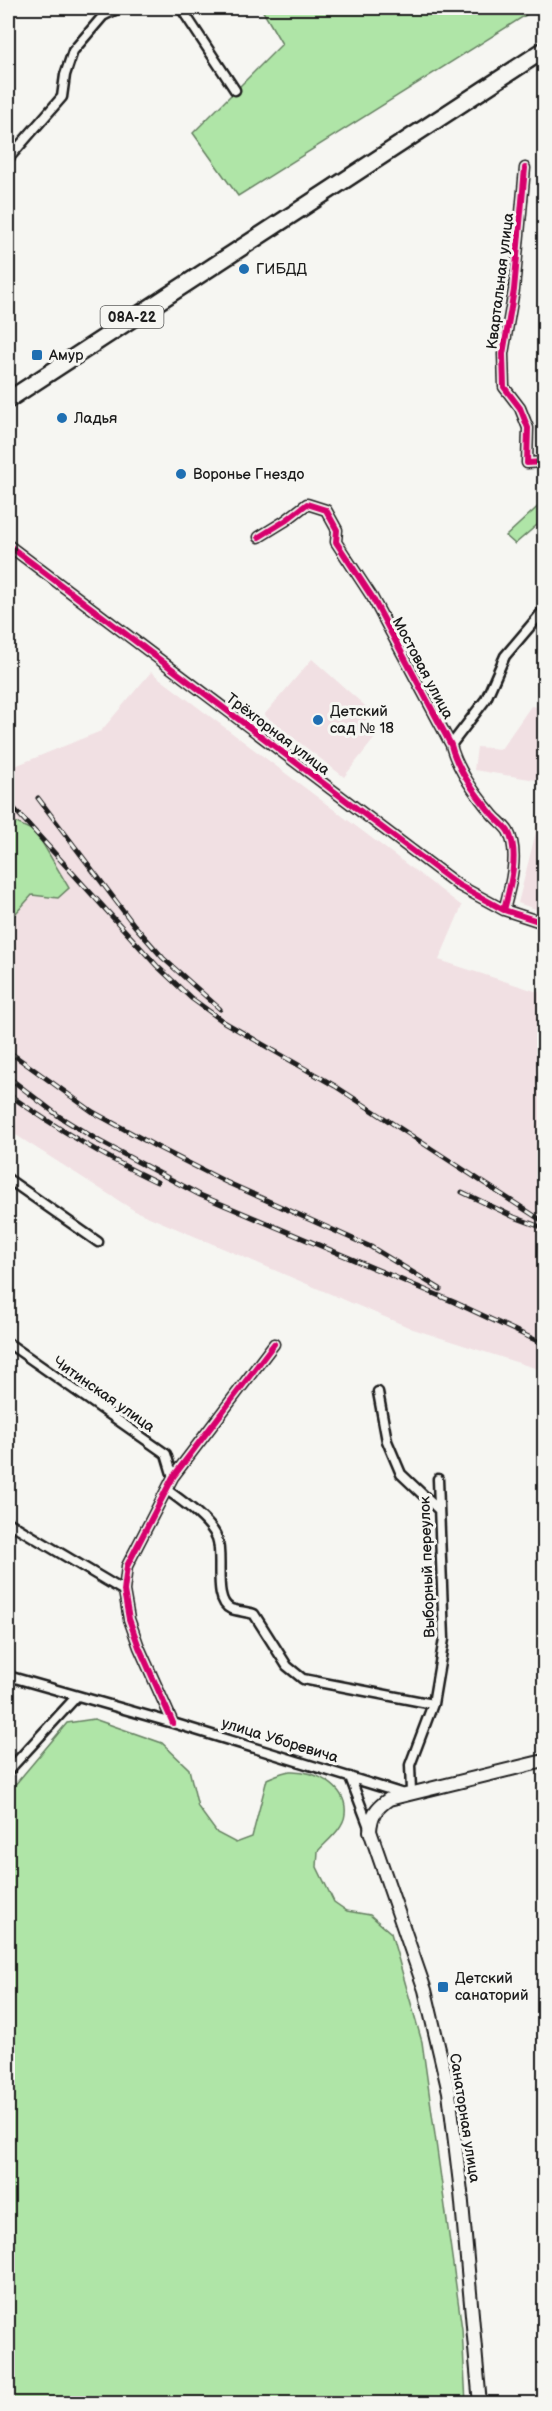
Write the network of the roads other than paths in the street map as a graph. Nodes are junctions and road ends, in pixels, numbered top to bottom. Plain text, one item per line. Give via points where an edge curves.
1 (119, 8) edge
2 (182, 8) edge
3 (544, 50) edge
4 (235, 90) dead end
5 (8, 159) edge
6 (525, 168) dead end
7 (8, 400) edge
8 (544, 462) edge
9 (259, 537) dead end
10 (8, 545) edge
11 (544, 610) edge
12 (451, 745) junction
13 (504, 910) junction
14 (544, 922) edge
15 (8, 1179) edge
16 (98, 1242) dead end
17 (8, 1343) edge
18 (274, 1344) dead end
19 (378, 1392) dead end
20 (173, 1477) junction
21 (438, 1479) dead end
22 (167, 1490) junction
23 (439, 1510) junction
24 (8, 1522) edge
25 (124, 1591) junction
26 (8, 1676) edge
27 (77, 1696) junction
28 (433, 1704) junction
29 (173, 1723) junction
30 (544, 1761) edge
31 (8, 1772) edge
32 (350, 1777) junction
33 (407, 1793) junction
34 (370, 1831) junction
35 (480, 2403) edge

1 - 5 street via 103,16 73,51 62,97
2 - 4 street
3 - 7 highway, 08А-22
6 - 8 street, Квартальная улица via 514,290 502,354 504,387 520,408 528,428 527,463
9 - 12 street, Мостовая улица via 307,504 326,510 337,530 336,542 372,597
10 - 13 street, Трёхгорная улица via 458,885
11 - 12 street via 505,656 486,699
12 - 13 street, Мостовая улица via 454,758 508,832 514,857
13 - 14 street, Трёхгорная улица
15 - 16 street
17 - 20 street, Читинская улица via 166,1454
18 - 20 street
19 - 23 street via 387,1441 401,1474
20 - 22 street
21 - 23 street, Выборный переулок
22 - 25 street via 127,1566
22 - 28 street via 195,1510 217,1537 220,1596 224,1603 254,1614 294,1673
23 - 28 street, Выборный переулок via 444,1639
24 - 25 street
25 - 29 street via 139,1647
26 - 27 street, улица Уборевича
27 - 29 street, улица Уборевича
27 - 31 street
28 - 33 street, Выборный переулок via 410,1765
29 - 32 street, улица Уборевича
30 - 33 main road
32 - 33 street, улица Уборевича
32 - 34 street
33 - 34 main road via 377,1807
34 - 35 main road, Санаторная улица via 427,1999 449,2092

